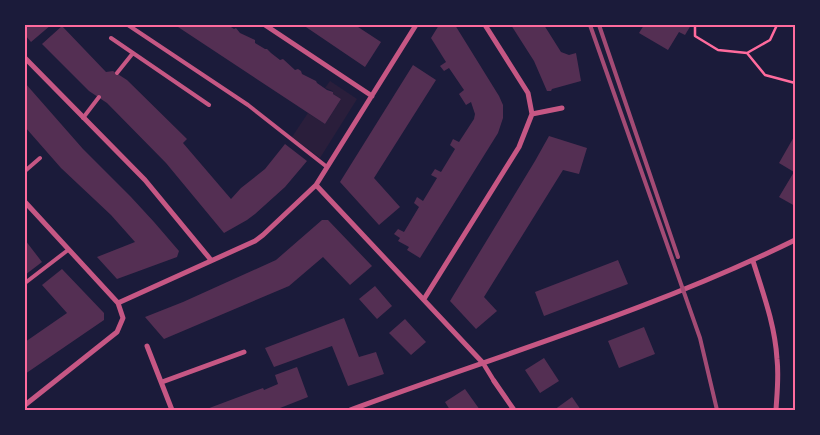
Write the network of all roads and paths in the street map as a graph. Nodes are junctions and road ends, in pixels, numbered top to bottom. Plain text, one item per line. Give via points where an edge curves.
1 (128, 25) edge
2 (265, 25) edge
3 (416, 25) edge
4 (485, 25) edge
5 (695, 25) edge
6 (776, 25) edge
7 (111, 38) dead end
8 (133, 53) junction
9 (747, 53) junction
10 (25, 58) edge
11 (117, 73) dead end
12 (795, 83) edge
13 (372, 96) junction
14 (98, 97) dead end
15 (209, 105) dead end
16 (562, 108) dead end
17 (532, 114) junction
18 (83, 118) junction
19 (40, 158) dead end
20 (327, 167) junction
21 (25, 171) edge
22 (316, 185) junction
23 (25, 202) edge
24 (795, 240) edge
25 (68, 250) junction
26 (210, 260) junction
27 (752, 261) junction
28 (25, 284) edge
29 (424, 299) junction
30 (118, 304) junction
31 (147, 346) dead end
32 (244, 352) dead end
33 (483, 364) junction
34 (494, 381) joint
35 (162, 382) junction
36 (25, 405) edge
37 (172, 410) edge
38 (350, 410) edge
39 (514, 410) edge
40 (776, 410) edge

1 - 20 lane via 248,105
2 - 13 street
3 - 13 street
4 - 17 street via 528,93
5 - 9 path via 695,36 718,50
6 - 9 path via 770,40
7 - 8 lane
8 - 11 lane
8 - 15 lane
9 - 12 path via 765,74
10 - 18 street
13 - 20 street
14 - 18 lane
16 - 17 street
17 - 29 street via 519,147
18 - 26 street via 145,180
19 - 21 lane
20 - 22 street
22 - 26 street via 263,236
22 - 29 street
23 - 25 street
24 - 27 street
25 - 28 lane
25 - 30 street
26 - 30 street
27 - 33 street
27 - 40 street via 771,318 778,374
29 - 33 street
30 - 36 street via 123,318 117,332
31 - 35 street
32 - 35 street
33 - 34 street
33 - 38 street
34 - 39 street
35 - 37 street

